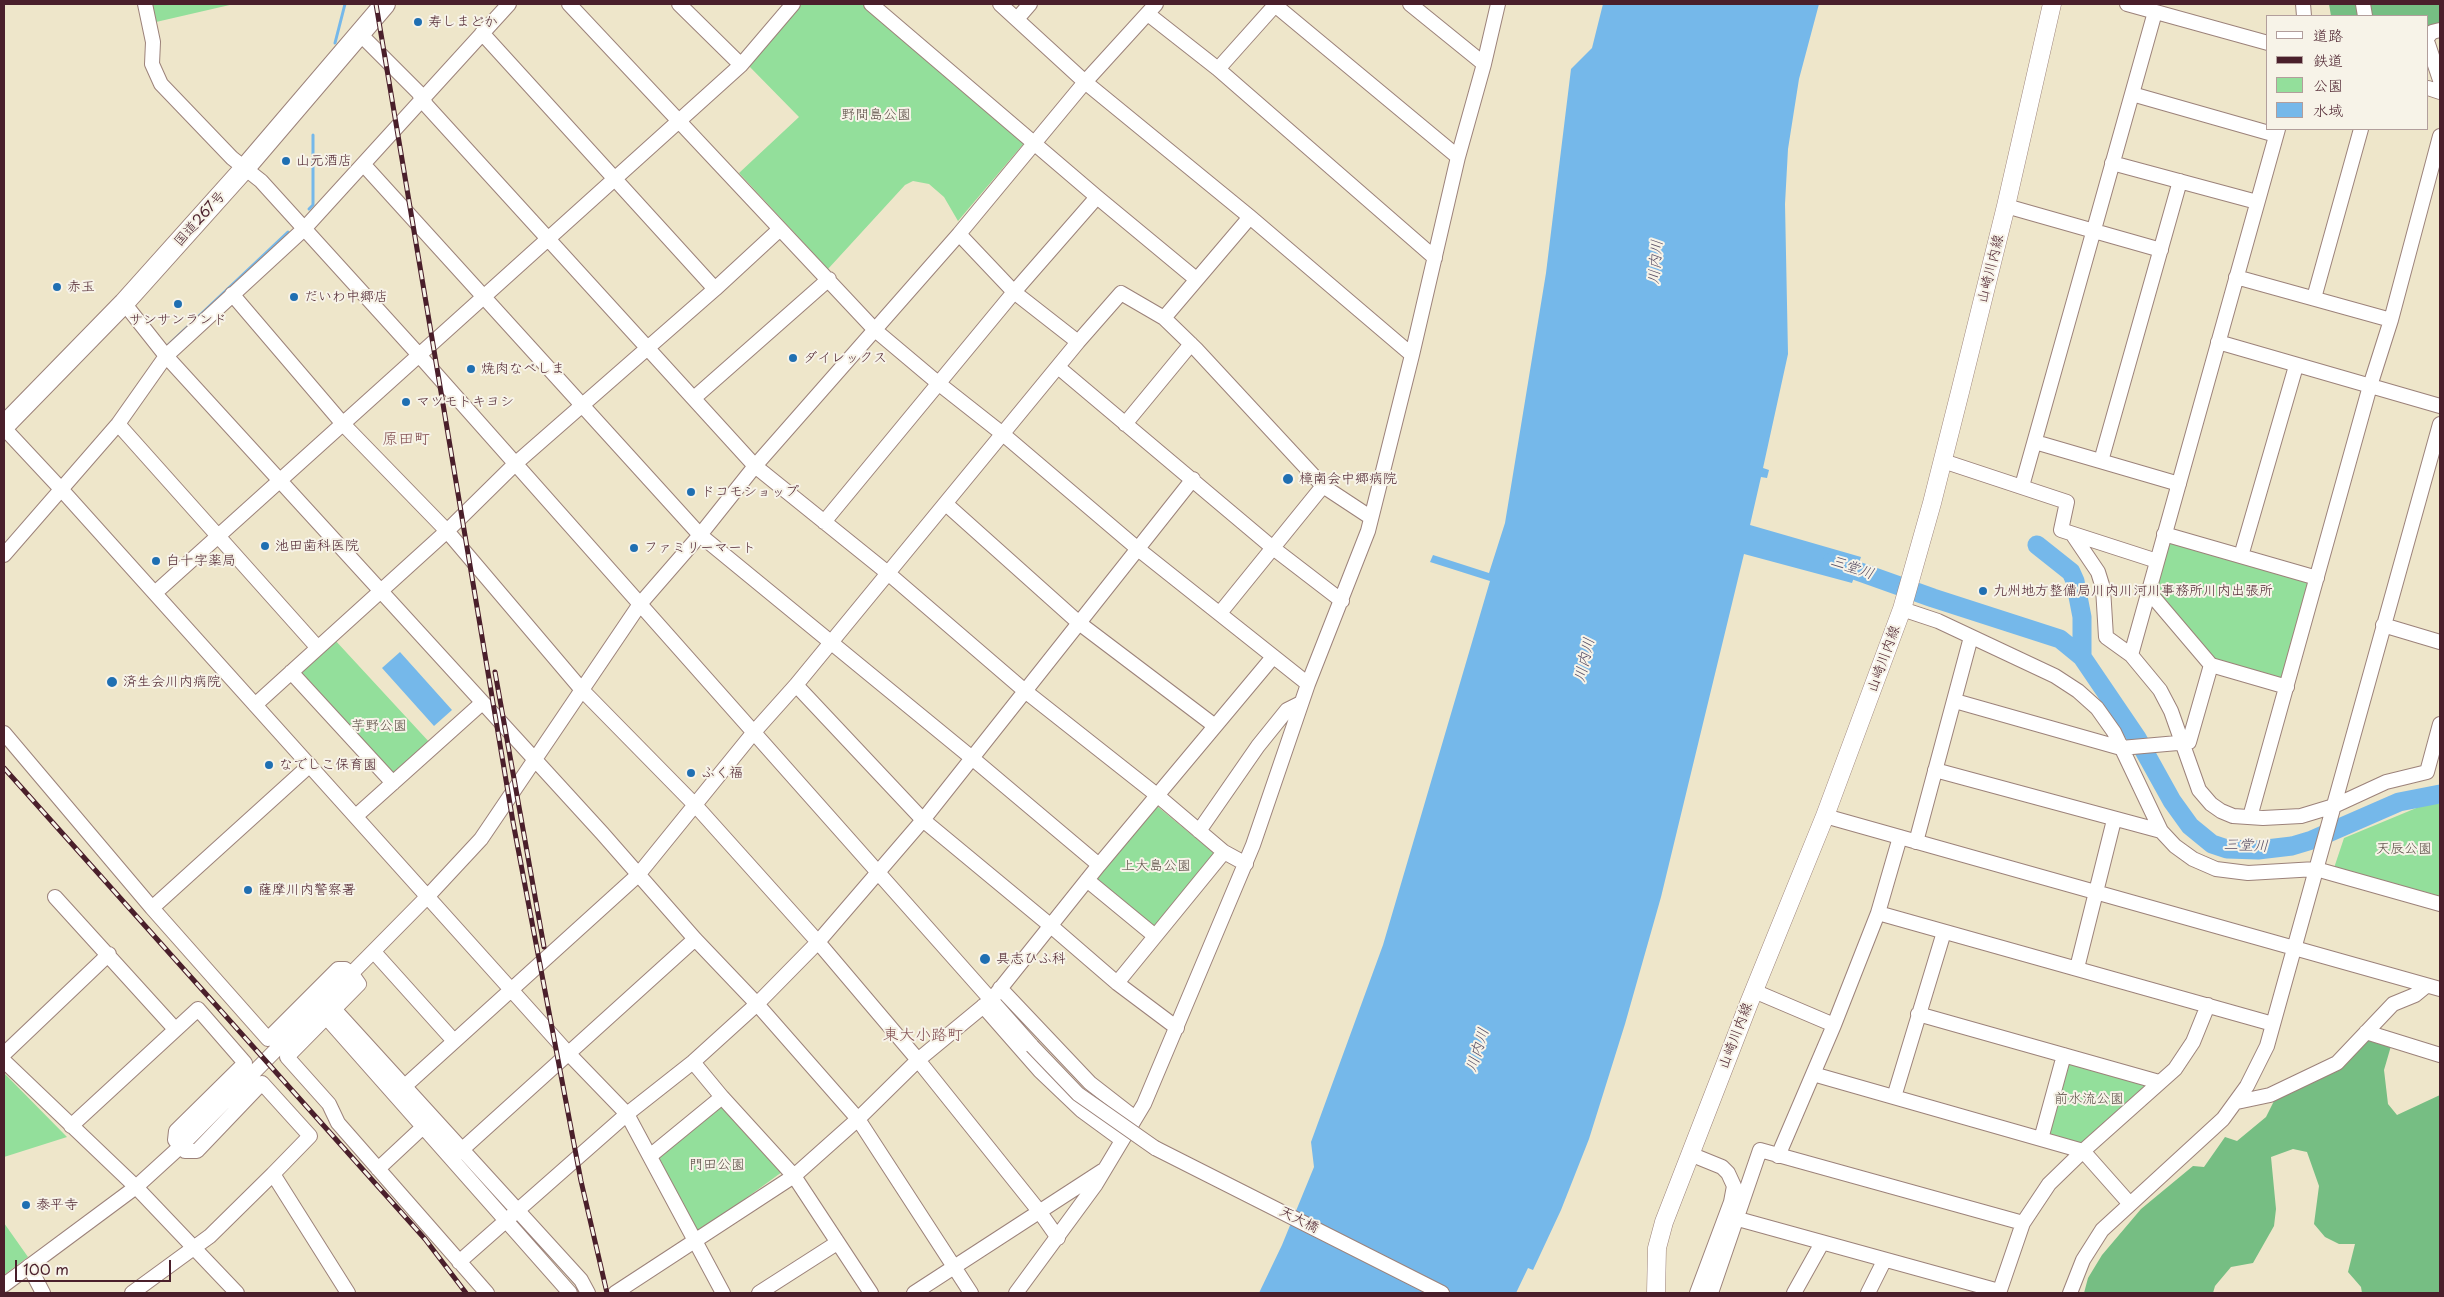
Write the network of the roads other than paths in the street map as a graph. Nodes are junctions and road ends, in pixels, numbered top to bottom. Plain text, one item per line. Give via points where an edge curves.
1 (145, 4) edge
2 (385, 4) edge
3 (510, 4) edge
4 (569, 4) edge
5 (679, 4) edge
6 (793, 4) edge
7 (872, 4) edge
8 (1000, 4) edge
9 (1030, 4) edge
10 (1276, 4) edge
11 (1410, 4) edge
12 (1498, 4) edge
13 (2052, 4) edge
14 (2127, 4) edge
15 (1152, 9) edge
16 (2154, 12) junction
17 (1017, 19) junction
18 (2440, 30) edge
19 (359, 33) junction
20 (482, 33) junction
21 (2429, 36) edge
22 (2266, 42) edge
23 (2429, 47) edge
24 (1484, 64) junction
25 (741, 65) junction
26 (1218, 69) junction
27 (2440, 80) edge
28 (1086, 82) junction
29 (2132, 94) junction
30 (423, 100) junction
31 (678, 120) junction
32 (2266, 129) edge
33 (2361, 130) edge
34 (2277, 132) edge
35 (2440, 136) edge
36 (1035, 143) junction
37 (1458, 157) junction
38 (2112, 163) junction
39 (364, 165) junction
40 (245, 168) junction
41 (615, 179) junction
42 (2180, 181) junction
43 (1097, 198) junction
44 (2257, 202) junction
45 (2006, 206) junction
46 (1250, 217) junction
47 (304, 228) junction
48 (780, 228) junction
49 (2093, 231) junction
50 (959, 234) junction
51 (549, 238) junction
52 (2161, 250) junction
53 (1436, 258) junction
54 (2236, 277) junction
55 (829, 279) junction
56 (1196, 279) junction
57 (715, 289) junction
58 (1014, 292) junction
59 (232, 294) junction
60 (484, 296) junction
61 (2314, 298) junction
62 (124, 303) junction
63 (1164, 318) junction
64 (2391, 320) junction
65 (875, 330) junction
66 (1078, 342) junction
67 (2218, 342) junction
68 (1191, 344) junction
69 (648, 347) junction
70 (164, 352) junction
71 (419, 355) junction
72 (1412, 355) junction
73 (2296, 366) junction
74 (1058, 368) junction
75 (938, 383) junction
76 (2370, 386) junction
77 (694, 398) junction
78 (582, 406) junction
79 (2440, 406) edge
80 (118, 424) junction
81 (343, 424) junction
82 (1125, 424) junction
83 (2440, 424) edge
84 (6, 434) edge
85 (1004, 435) junction
86 (2034, 442) junction
87 (1943, 461) junction
88 (2102, 461) junction
89 (515, 464) junction
90 (755, 466) junction
91 (1193, 479) junction
92 (281, 480) junction
93 (2178, 484) junction
94 (59, 486) junction
95 (1323, 486) junction
96 (2022, 486) junction
97 (946, 504) junction
98 (1370, 517) junction
99 (824, 522) junction
100 (447, 532) junction
101 (2164, 534) junction
102 (700, 535) junction
103 (2074, 535) junction
104 (218, 537) junction
105 (1273, 548) junction
106 (1138, 549) junction
107 (4, 555) edge
108 (2241, 556) junction
109 (2157, 561) junction
110 (889, 574) junction
111 (2317, 578) junction
112 (381, 591) junction
113 (2149, 592) junction
114 (155, 593) junction
115 (1342, 601) junction
116 (640, 604) junction
117 (1902, 609) junction
118 (1220, 613) junction
119 (1079, 623) junction
120 (2383, 625) junction
121 (1972, 637) junction
122 (830, 642) junction
123 (2440, 642) edge
124 (318, 648) junction
125 (2131, 655) junction
126 (1273, 657) junction
127 (2211, 665) junction
128 (291, 672) junction
129 (1308, 684) junction
130 (796, 685) junction
131 (2287, 687) junction
132 (582, 690) junction
133 (1026, 691) junction
134 (1954, 701) junction
135 (482, 703) junction
136 (1301, 703) junction
137 (256, 705) junction
138 (2440, 724) edge
139 (1215, 726) junction
140 (754, 732) junction
141 (4, 733) edge
142 (2179, 742) junction
143 (2126, 748) junction
144 (972, 758) junction
145 (534, 760) junction
146 (310, 765) junction
147 (1935, 770) junction
148 (393, 784) junction
149 (1158, 796) junction
150 (696, 806) junction
151 (2333, 808) junction
152 (356, 816) junction
153 (1825, 816) junction
154 (2250, 818) junction
155 (923, 820) junction
156 (2114, 820) junction
157 (1199, 831) junction
158 (2160, 832) junction
159 (1900, 837) junction
160 (1916, 842) junction
161 (1224, 852) junction
162 (1246, 864) junction
163 (1099, 866) junction
164 (2317, 866) junction
165 (879, 872) junction
166 (638, 875) junction
167 (1087, 880) junction
168 (2097, 892) junction
169 (428, 896) junction
170 (55, 897) dead end
171 (2440, 904) edge
172 (152, 908) junction
173 (1878, 913) junction
174 (1051, 926) junction
175 (1944, 932) junction
176 (1155, 936) junction
177 (694, 939) junction
178 (818, 942) junction
179 (2293, 949) junction
180 (374, 952) junction
181 (109, 954) junction
182 (2077, 968) junction
183 (352, 974) junction
184 (1117, 983) junction
185 (2426, 986) junction
186 (512, 989) junction
187 (2440, 989) edge
188 (1754, 991) junction
189 (992, 998) junction
190 (757, 1004) junction
191 (2208, 1005) junction
192 (330, 1013) junction
193 (1918, 1014) junction
194 (2273, 1024) junction
195 (1834, 1026) junction
196 (1177, 1028) junction
197 (175, 1029) junction
198 (2366, 1032) junction
199 (454, 1041) junction
200 (568, 1053) junction
201 (4, 1054) edge
202 (2440, 1055) edge
203 (2064, 1056) junction
204 (918, 1060) junction
205 (4, 1061) edge
206 (693, 1062) junction
207 (1813, 1074) junction
208 (2159, 1082) junction
209 (406, 1086) junction
210 (395, 1095) junction
211 (1894, 1097) junction
212 (722, 1098) junction
213 (2237, 1102) junction
214 (627, 1114) junction
215 (1135, 1118) junction
216 (858, 1119) junction
217 (71, 1126) junction
218 (423, 1127) junction
219 (2041, 1138) junction
220 (1122, 1140) junction
221 (181, 1146) junction
222 (463, 1149) junction
223 (2084, 1151) junction
224 (1690, 1154) junction
225 (650, 1156) junction
226 (1778, 1156) junction
227 (452, 1160) junction
228 (378, 1169) junction
229 (1105, 1169) junction
230 (273, 1174) junction
231 (794, 1176) junction
232 (136, 1187) junction
233 (2130, 1204) junction
234 (518, 1210) junction
235 (1039, 1211) junction
236 (1738, 1220) junction
237 (505, 1221) junction
238 (2023, 1224) junction
239 (1058, 1238) junction
240 (696, 1241) junction
241 (837, 1243) junction
242 (1822, 1243) junction
243 (192, 1249) junction
244 (1884, 1261) junction
245 (460, 1262) junction
246 (29, 1266) junction
247 (953, 1267) junction
248 (4, 1285) edge
249 (1999, 1292) edge
250 (43, 1293) edge
251 (132, 1293) edge
252 (237, 1293) edge
253 (348, 1293) edge
254 (486, 1293) edge
255 (570, 1293) edge
256 (588, 1293) edge
257 (615, 1293) edge
258 (723, 1293) edge
259 (759, 1293) edge
260 (871, 1293) edge
261 (914, 1293) edge
262 (971, 1293) edge
263 (1016, 1293) edge
264 (1442, 1293) edge
265 (1656, 1293) edge
266 (1697, 1293) edge
267 (1711, 1293) edge
268 (1794, 1293) edge
269 (1868, 1293) edge
270 (2070, 1293) edge

1 - 40 street via 153,42 152,64 161,84
2 - 19 highway, 国道267号
3 - 20 street
4 - 31 street
5 - 25 street
6 - 25 street
7 - 36 street
8 - 17 street
9 - 17 street
10 - 26 street
10 - 37 street
11 - 24 street
12 - 24 street
13 - 45 main road, 山崎川内線
14 - 16 street
15 - 26 street
15 - 28 street
16 - 22 street
16 - 29 street
17 - 28 street
18 - 21 street
19 - 30 street
19 - 40 highway, 国道267号
20 - 30 street
20 - 41 street
23 - 27 street
24 - 37 street
25 - 31 street
26 - 53 street
28 - 36 street
28 - 46 street
29 - 32 street
29 - 38 street
30 - 39 street
30 - 51 street
31 - 41 street
31 - 48 street
33 - 61 street
34 - 44 street
35 - 64 street
36 - 43 street
36 - 50 street
37 - 53 street
38 - 42 street
38 - 49 street
39 - 47 street
39 - 60 street
40 - 47 street
40 - 62 highway, 国道267号
41 - 51 street
41 - 57 street
42 - 44 street
42 - 52 street
43 - 56 street
43 - 58 street
44 - 54 street
45 - 49 street
45 - 87 main road, 山崎川内線
46 - 56 street
46 - 72 street
47 - 59 street
47 - 71 street
48 - 55 street
48 - 57 street
49 - 52 street
49 - 86 street
50 - 58 street
50 - 65 street
51 - 60 street
51 - 69 street
52 - 88 street
53 - 72 street
54 - 61 street
54 - 67 street
55 - 65 street
55 - 77 street
56 - 63 street
57 - 69 street
58 - 66 street
58 - 75 street
59 - 70 street
59 - 81 street
60 - 71 street
60 - 78 street
61 - 64 street
62 - 70 street
62 - 84 highway, 国道267号
63 - 66 street via 1121,293
63 - 68 street
64 - 76 street
65 - 75 street
65 - 90 street
66 - 74 street
67 - 73 street
67 - 93 street
68 - 82 street
68 - 95 street
69 - 77 street
69 - 78 street
70 - 80 street
70 - 92 street
71 - 81 street
71 - 89 street
72 - 98 street
73 - 76 street
73 - 108 street
74 - 82 street
74 - 85 street
75 - 85 street
75 - 99 street
76 - 79 street
76 - 111 street
77 - 90 street
78 - 89 street
78 - 102 street
80 - 94 street
80 - 104 street
81 - 92 street
81 - 100 street
82 - 91 street
83 - 120 street
84 - 94 street
85 - 97 street
85 - 106 street
86 - 88 street
86 - 96 street
87 - 96 street
87 - 117 main road, 山崎川内線
88 - 93 street
89 - 100 street
89 - 116 street
90 - 99 street
90 - 102 street
91 - 105 street
91 - 106 street
92 - 104 street
92 - 112 street
93 - 101 street
94 - 107 street
94 - 114 street
95 - 98 street
95 - 105 street
96 - 103 street via 2067,502 2061,530
97 - 110 street
97 - 119 street
98 - 115 street via 1368,531
99 - 110 street
100 - 112 street
100 - 132 street
101 - 108 street
101 - 109 street
102 - 116 street
102 - 122 street
103 - 109 street
103 - 125 street via 2098,572 2103,588 2106,637
104 - 114 street
104 - 124 street
105 - 115 street
105 - 118 street
106 - 118 street
106 - 119 street
108 - 111 street
109 - 113 street
110 - 122 street
110 - 133 street
111 - 131 street
112 - 124 street
112 - 135 street
113 - 125 street
113 - 127 street
114 - 137 street
115 - 129 street
116 - 132 street
116 - 140 street
117 - 121 street
117 - 153 main road, 山崎川内線
118 - 126 street
119 - 133 street
119 - 139 street
120 - 123 street
120 - 151 street
121 - 134 street
121 - 143 street via 2055,676 2078,692 2097,708
122 - 130 street
122 - 144 street
124 - 128 street
125 - 142 street via 2160,690 2171,711
126 - 129 street
126 - 139 street
127 - 131 street
127 - 142 street via 2189,742
128 - 137 street
128 - 148 street
129 - 136 street
130 - 140 street
130 - 155 street
131 - 154 street
132 - 145 street
132 - 150 street
133 - 144 street
133 - 149 street
134 - 143 street
134 - 147 street
135 - 145 street
135 - 148 street
136 - 157 street via 1287,710 1258,746
136 - 162 street
137 - 146 street
138 - 151 street via 2427,772 2386,782
139 - 149 street
140 - 150 street
140 - 165 street
141 - 172 street
142 - 143 street
142 - 154 street via 2204,797 2221,811
143 - 158 street
144 - 155 street
144 - 163 street
145 - 166 street
145 - 169 street via 480,839
146 - 152 street
146 - 172 street
147 - 156 street
147 - 160 street
148 - 152 street
149 - 157 street
149 - 163 street
150 - 166 street
150 - 178 street
151 - 154 street via 2301,816
151 - 164 street
152 - 169 street
153 - 159 street
153 - 188 main road, 山崎川内線
155 - 165 street
155 - 174 street
156 - 158 street
156 - 168 street
157 - 161 street
158 - 164 street via 2193,859 2216,869 2248,872
159 - 160 street
159 - 173 street
160 - 168 street
161 - 162 street
161 - 176 street
162 - 196 street
163 - 167 street
164 - 171 street
164 - 179 street
165 - 178 street
165 - 189 street
166 - 177 street
166 - 186 street
167 - 174 street
167 - 176 street
168 - 179 street
168 - 182 street
169 - 180 street
169 - 186 street
170 - 181 street
172 - 183 street via 268,1039 338,969
173 - 175 street
173 - 195 street
174 - 184 street
174 - 189 street
175 - 182 street
175 - 193 street
176 - 184 street
177 - 190 street
177 - 200 street
178 - 190 street
178 - 204 street
179 - 185 street
179 - 194 street
180 - 183 street
180 - 199 street
181 - 197 street
181 - 201 street
182 - 191 street
183 - 192 street via 359,984
183 - 221 street
184 - 196 street
185 - 187 street
185 - 198 street via 2416,995 2393,1004
186 - 199 street
186 - 200 street
188 - 195 street
188 - 224 main road, 山崎川内線
189 - 204 street
189 - 215 street via 1090,1084
189 - 220 street via 1047,1077 1081,1110
189 - 264 street, 天大橋, bridge via 1078,1094 1156,1148
190 - 206 street
190 - 216 street
191 - 194 street
191 - 208 street via 2189,1048 2175,1069
192 - 209 street
192 - 210 street
192 - 228 street via 288,1056 330,1104 338,1123
193 - 203 street
193 - 211 street
194 - 213 street via 2256,1071
195 - 207 street
196 - 215 street
197 - 217 street
197 - 221 street via 198,1009 245,1063 176,1132 175,1140
198 - 202 street
198 - 213 street via 2337,1063 2270,1095
199 - 209 street
200 - 214 street
200 - 222 street
203 - 208 street
203 - 219 street
204 - 216 street
204 - 235 street
205 - 217 street
206 - 212 street
206 - 214 street
207 - 211 street
207 - 226 street
208 - 223 street
209 - 210 street
209 - 222 street
210 - 218 street
211 - 219 street
212 - 225 street
212 - 231 street
213 - 233 street via 2223,1119
214 - 225 street
214 - 234 street
215 - 220 street
216 - 231 street
216 - 247 street
217 - 232 street
218 - 227 street
218 - 228 street
219 - 223 street
220 - 229 street
221 - 230 street via 186,1151 197,1151 262,1083 310,1136
221 - 232 street
222 - 227 street
222 - 234 street
223 - 233 street
223 - 238 street via 2049,1184
224 - 265 main road, 山崎川内線 via 1660,1236
224 - 266 street via 1722,1167 1734,1186
225 - 240 street
226 - 236 street via 1760,1150
226 - 238 street
227 - 237 street
228 - 245 street
229 - 235 street
229 - 239 street
230 - 243 street via 210,1236
230 - 253 street
231 - 240 street
231 - 241 street
232 - 243 street
232 - 246 street
233 - 270 street via 2111,1220 2094,1242
234 - 237 street
234 - 256 street via 581,1280
235 - 239 street
235 - 247 street
236 - 242 street
236 - 267 street
237 - 245 street
237 - 255 street
238 - 249 street
239 - 263 street
240 - 257 street
240 - 258 street
241 - 259 street
241 - 260 street
242 - 244 street
242 - 268 street
243 - 251 street
243 - 252 street
244 - 249 street
244 - 269 street
245 - 254 street
246 - 248 street
246 - 250 street
247 - 261 street
247 - 262 street

